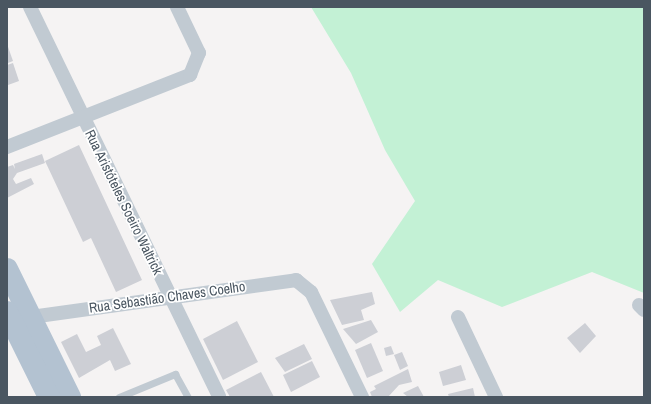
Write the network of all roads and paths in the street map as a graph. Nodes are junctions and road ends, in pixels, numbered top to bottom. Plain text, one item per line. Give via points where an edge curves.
1 (30, 7) edge
2 (177, 7) edge
3 (83, 117) junction
4 (7, 147) edge
5 (7, 269) edge
6 (170, 297) junction
7 (7, 312) edge
8 (31, 317) junction
9 (458, 318) dead end
10 (48, 397) edge
11 (70, 397) edge
12 (119, 397) edge
13 (188, 397) edge
14 (219, 397) edge
15 (362, 397) edge
16 (496, 397) edge

1 - 3 street, Rua Aristóteles Soeiro Waltrick
2 - 3 street via 199,52 190,75
3 - 4 street
3 - 6 street, Rua Aristóteles Soeiro Waltrick
5 - 8 main road
6 - 8 street, Rua Sebastião Chaves Coelho
6 - 14 street, Rua Aristóteles Soeiro Waltrick
6 - 15 street, Rua Sebastião Chaves Coelho via 290,279 302,282 311,292
7 - 10 main road
8 - 11 main road
9 - 16 street
12 - 13 lane via 175,374

